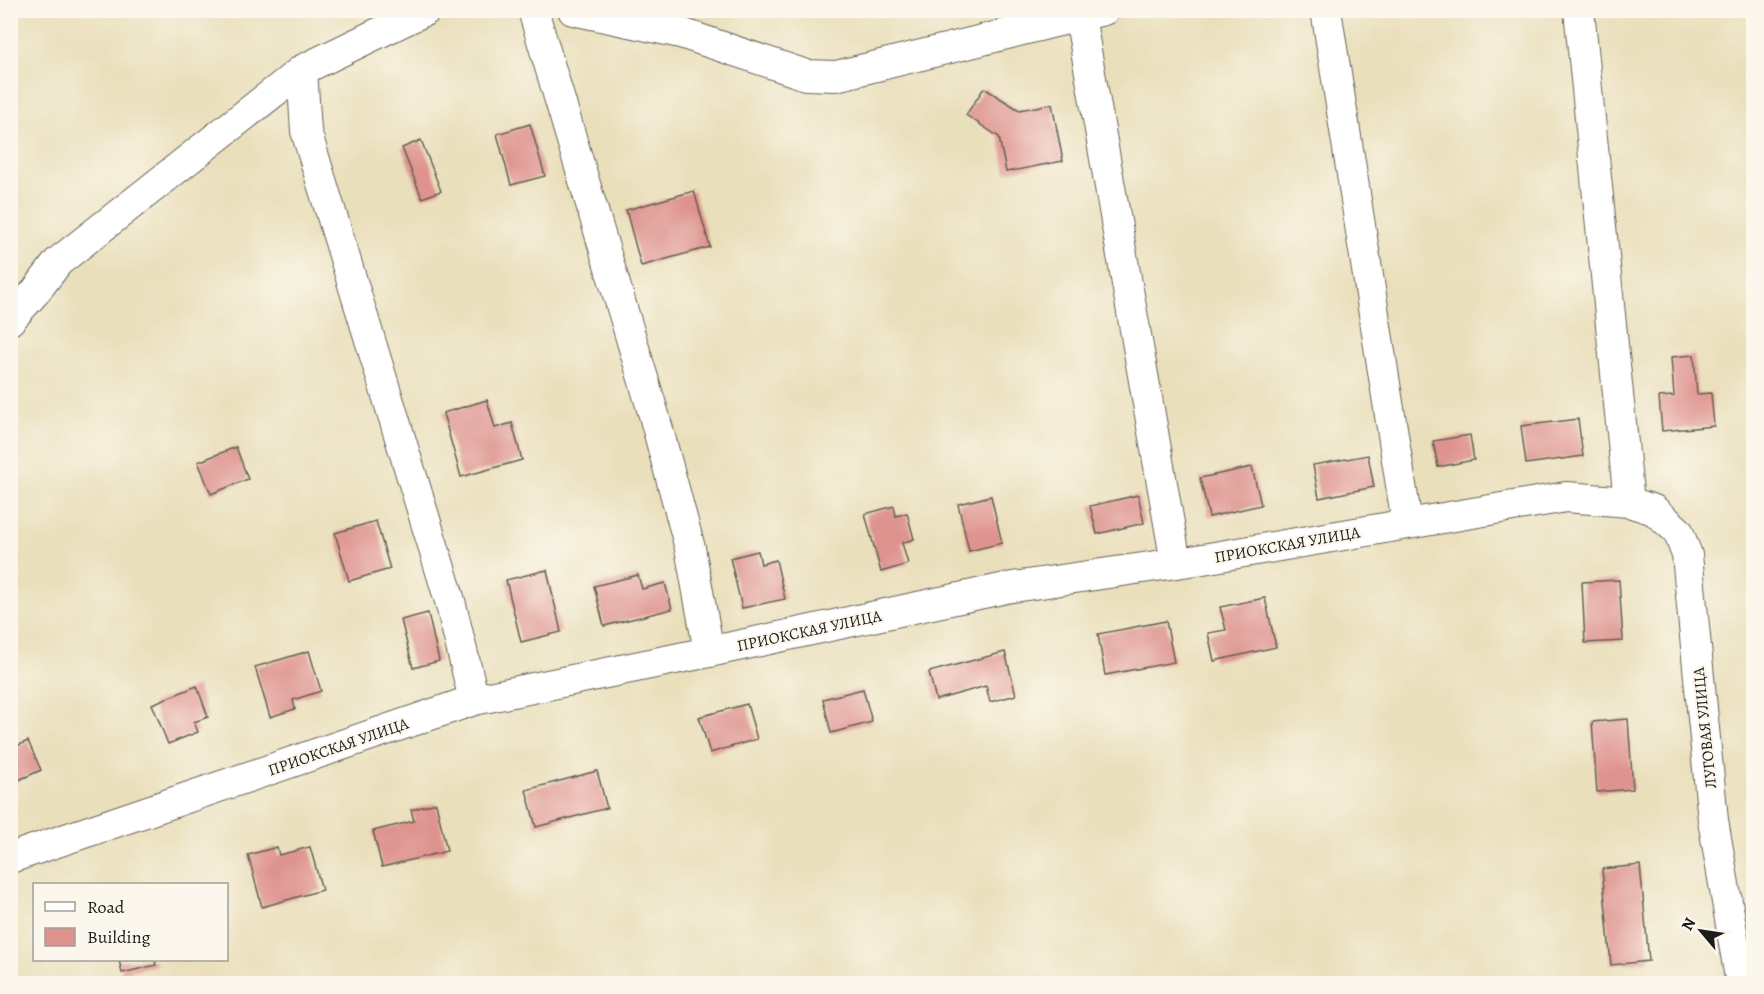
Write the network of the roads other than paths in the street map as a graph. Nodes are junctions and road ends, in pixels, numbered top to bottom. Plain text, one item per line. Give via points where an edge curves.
1 (426, 10) edge
2 (533, 10) edge
3 (573, 10) edge
4 (1326, 10) edge
5 (1579, 10) edge
6 (1092, 13) edge
7 (302, 70) junction
8 (10, 320) edge
9 (1629, 502) junction
10 (1407, 523) junction
11 (1176, 563) junction
12 (710, 652) junction
13 (474, 700) junction
14 (10, 858) edge
15 (1741, 984) edge

1 - 7 street
2 - 12 street via 660,437 690,548
3 - 6 street via 681,33 806,75 837,76
4 - 10 street
5 - 9 street
6 - 11 street
7 - 8 street via 58,262
7 - 13 street via 306,131 450,601
9 - 10 street, ПРИОКСКАЯ УЛИЦА via 1566,497
9 - 15 street, ЛУГОВАЯ УЛИЦА via 1654,510 1678,531 1687,555 1713,820
10 - 11 street, ПРИОКСКАЯ УЛИЦА
11 - 12 street, ПРИОКСКАЯ УЛИЦА via 1006,588
12 - 13 street, ПРИОКСКАЯ УЛИЦА
13 - 14 street, ПРИОКСКАЯ УЛИЦА

